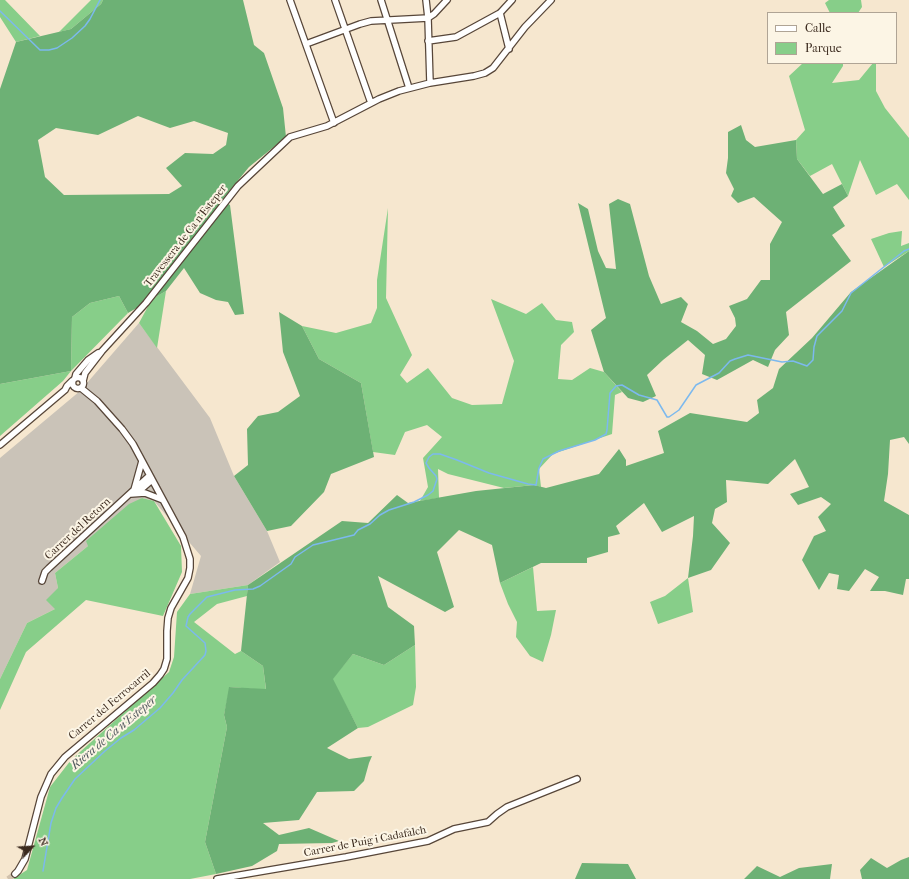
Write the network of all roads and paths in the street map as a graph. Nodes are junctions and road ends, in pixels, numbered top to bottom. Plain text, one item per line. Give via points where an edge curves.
1 (290, 0) edge
2 (335, 0) edge
3 (380, 0) edge
4 (426, 0) edge
5 (447, 0) edge
6 (512, 0) edge
7 (551, 0) edge
8 (500, 13) junction
9 (428, 18) junction
10 (388, 21) junction
11 (345, 29) junction
12 (428, 41) junction
13 (306, 44) junction
14 (509, 48) junction
15 (430, 84) junction
16 (409, 88) junction
17 (371, 103) junction
18 (334, 123) junction
19 (102, 351) junction
20 (74, 380) junction
21 (81, 385) junction
22 (65, 390) junction
23 (0, 445) edge
24 (142, 461) junction
25 (150, 478) junction
26 (134, 493) junction
27 (162, 500) junction
28 (42, 581) dead end
29 (577, 779) dead end
30 (14, 874) tunnel mouth
31 (217, 879) edge

1 - 13 street
2 - 11 street
3 - 10 street
4 - 9 street
5 - 9 street
6 - 8 street
7 - 14 street
8 - 12 street via 456,38
8 - 14 street
9 - 10 street
9 - 12 street
10 - 11 street via 371,21
10 - 16 street
11 - 13 street
11 - 17 street
12 - 15 street
13 - 18 street
14 - 15 street via 493,68 485,73
15 - 16 street
16 - 17 street
17 - 18 street
18 - 19 street, Travessera de Ca n'Esteper via 290,137 238,186 146,303
19 - 20 street, Travessera de Ca n'Esteper via 88,360
19 - 21 street, Travessera de Ca n'Esteper via 85,373
20 - 21 street via 80,378
20 - 21 street via 72,385
20 - 22 street, Travessera de Ca n'Esteper
21 - 22 street, Travessera de Ca n'Esteper
21 - 24 street, Carrer del Ferrocarril via 122,429
22 - 23 street, Travessera de Ca n'Esteper
24 - 25 street, Carrer del Ferrocarril
24 - 26 street
25 - 26 street, Carrer del Retorn
25 - 27 street, Carrer del Ferrocarril
26 - 27 street via 145,493
26 - 28 street, Carrer del Retorn via 49,568
27 - 30 street, Carrer del Ferrocarril via 183,537 190,559 188,578 168,618 167,659 164,669 153,683 64,757 51,774 41,797 25,859
29 - 31 street, Carrer de Puig i Cadafalch via 507,807 488,822 454,829 428,841 346,858

